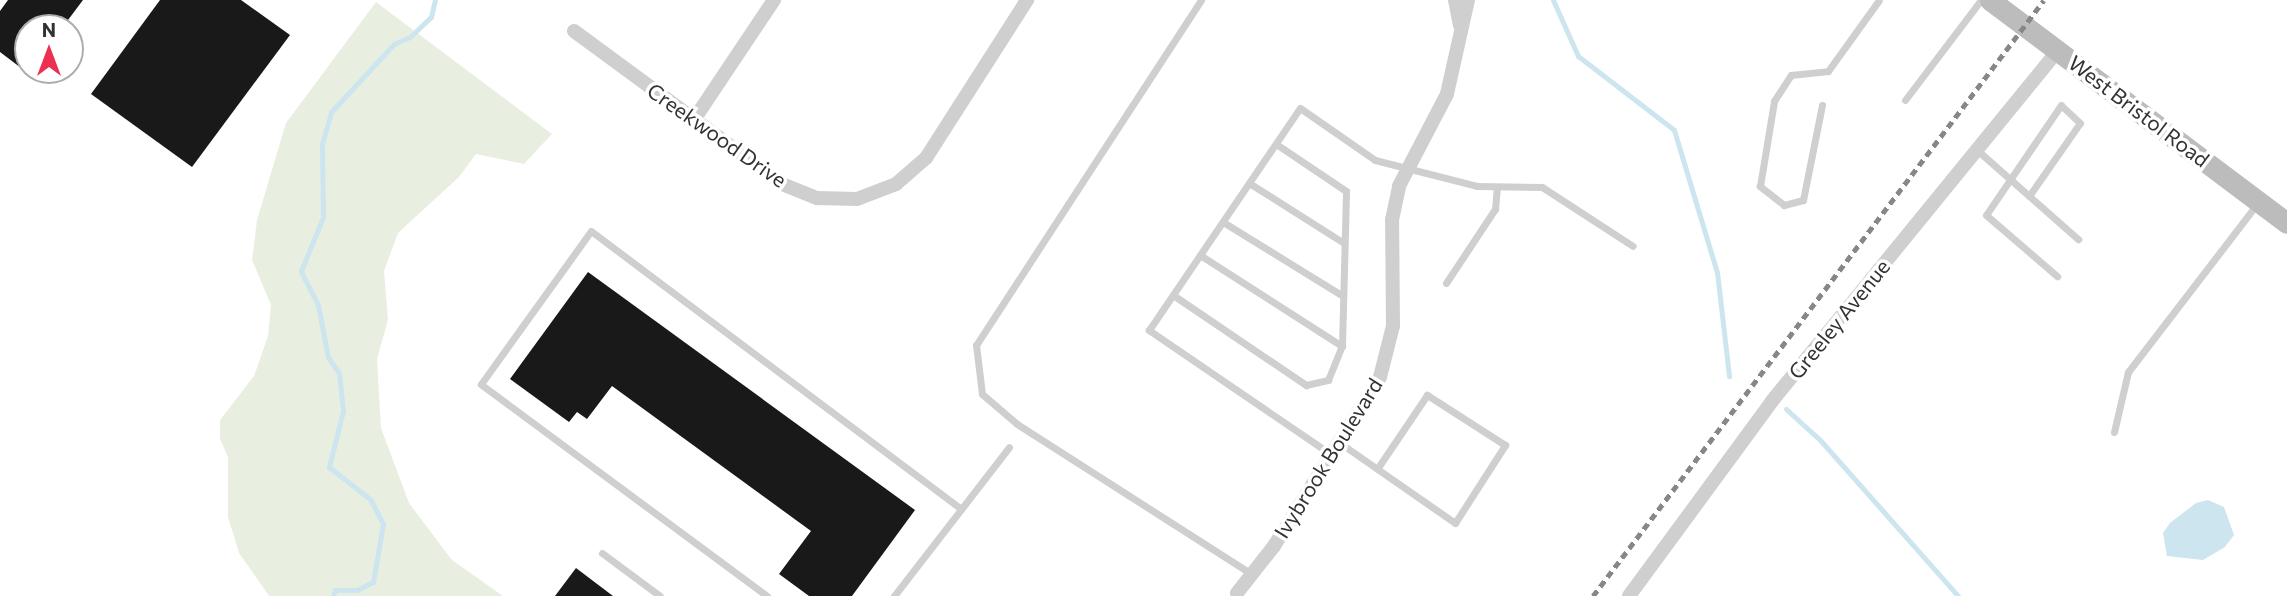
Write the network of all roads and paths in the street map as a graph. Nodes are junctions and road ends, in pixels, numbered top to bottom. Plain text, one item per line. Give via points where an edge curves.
1 (774, 0) edge
2 (1027, 0) edge
3 (1201, 0) edge
4 (1455, 0) edge
5 (1468, 0) edge
6 (1879, 0) edge
7 (1981, 0) edge
8 (1990, 0) edge
9 (574, 31) dead end
10 (1461, 31) junction
11 (2058, 50) junction
12 (1905, 100) dead end
13 (1822, 105) dead end
14 (694, 121) junction
15 (1276, 144) junction
16 (1977, 150) junction
17 (1406, 168) junction
18 (2010, 179) junction
19 (1249, 183) junction
20 (1497, 187) junction
21 (2029, 196) junction
22 (2259, 202) junction
23 (1223, 222) junction
24 (2287, 223) edge
25 (2078, 239) dead end
26 (1345, 243) junction
27 (1633, 246) dead end
28 (1200, 255) junction
29 (2057, 276) dead end
30 (1446, 283) dead end
31 (1173, 295) junction
32 (1343, 296) junction
33 (1342, 346) junction
34 (2114, 432) dead end
35 (1009, 447) dead end
36 (1336, 449) junction
37 (1377, 469) junction
38 (961, 509) junction
39 (602, 553) dead end
40 (1252, 574) junction
41 (1240, 595) edge
42 (660, 596) edge
43 (767, 596) edge
44 (894, 596) edge
45 (1629, 596) edge

1 - 14 street
2 - 14 street, Creekwood Drive via 926,158 881,191 834,199 801,193
3 - 40 lane via 976,345 982,394 1017,424
4 - 10 street, Ivybrook Boulevard
5 - 10 street, Ivybrook Boulevard
6 - 13 lane via 1828,71 1791,75 1774,101 1760,186 1784,205 1803,200
7 - 12 lane
8 - 11 main road, West Bristol Road
9 - 14 street, Creekwood Drive
10 - 17 street, Ivybrook Boulevard via 1447,94
11 - 16 street, Greeley Avenue
11 - 22 main road, West Bristol Road
15 - 17 lane via 1300,108 1375,160
15 - 19 lane
15 - 26 lane via 1346,191
16 - 18 lane
16 - 45 street, Greeley Avenue via 1772,401
17 - 20 lane
17 - 36 street, Ivybrook Boulevard via 1392,220 1390,345 1374,390
18 - 21 lane
18 - 21 lane via 2061,105 2080,123
18 - 29 lane via 1986,215
19 - 23 lane
19 - 26 lane
20 - 27 lane via 1542,187
20 - 30 lane via 1495,209
21 - 25 lane
22 - 24 main road, West Bristol Road
22 - 34 lane via 2128,372
23 - 28 lane
23 - 32 lane
26 - 32 lane
28 - 31 lane
28 - 33 lane
31 - 33 lane via 1306,385 1328,380
31 - 36 lane via 1149,330
32 - 33 lane
35 - 38 lane
36 - 37 lane
36 - 40 street, Ivybrook Boulevard
37 - 37 lane via 1455,523 1505,445 1427,395
38 - 43 lane via 591,231 481,384
38 - 44 lane
39 - 42 lane
40 - 41 street, Ivybrook Boulevard

